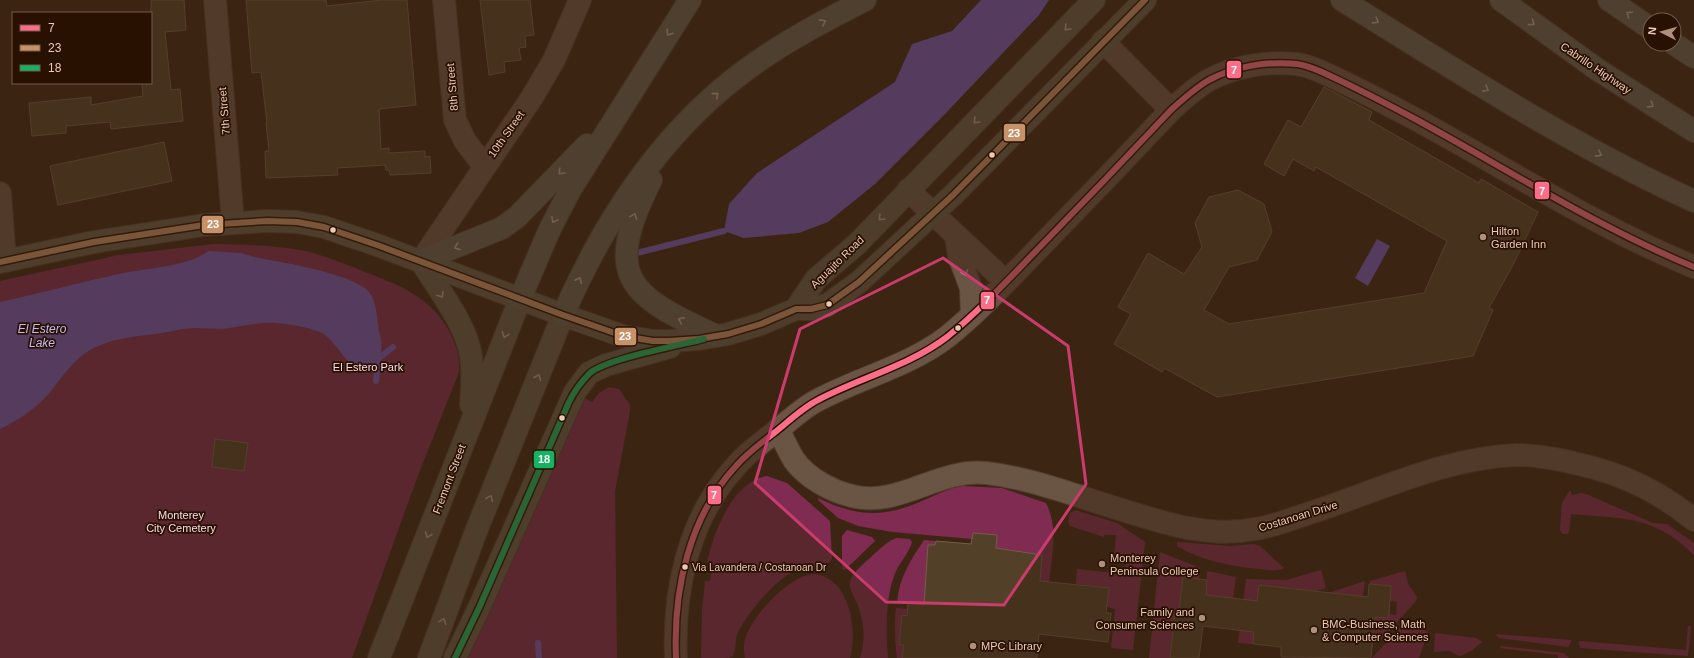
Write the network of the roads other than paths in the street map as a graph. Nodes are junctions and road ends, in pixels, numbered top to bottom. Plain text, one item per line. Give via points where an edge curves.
1 (215, 0) edge
2 (444, 0) edge
3 (580, 0) edge
4 (690, 0) edge
5 (865, 0) edge
6 (1094, 0) edge
7 (1145, 0) edge
8 (1342, 0) edge
9 (1501, 0) edge
10 (1609, 0) edge
11 (1642, 23) edge
12 (1104, 41) junction
13 (1682, 49) edge
14 (1694, 57) edge
15 (1172, 110) junction
16 (617, 114) junction
17 (1694, 131) edge
18 (674, 136) junction
19 (484, 166) junction
20 (908, 190) junction
21 (0, 194) edge
22 (1694, 201) edge
23 (933, 214) junction
24 (233, 222) junction
25 (956, 235) junction
26 (421, 261) junction
27 (2, 262) edge
28 (1694, 267) edge
29 (1006, 282) junction
30 (520, 299) junction
31 (796, 309) junction
32 (563, 315) junction
33 (972, 315) junction
34 (717, 336) junction
35 (469, 427) junction
36 (778, 429) junction
37 (1694, 520) edge
38 (379, 658) edge
39 (429, 658) edge
40 (455, 658) edge
41 (676, 658) edge

1 - 24 street, 7th Street
2 - 19 street, 8th Street via 455,120 465,141
3 - 19 street, 10th Street via 554,60 531,99
4 -> 16 highway
18 -> 5 highway via 704,105 757,62 793,39
6 -> 20 main road, Aguajito Road
7 - 12 main road, Aguajito Road
8 -> 22 highway via 1547,126
9 -> 17 highway, Cabrillo Highway via 1598,70
11 -> 10 highway
12 - 15 street
12 - 23 main road, Aguajito Road
13 - 14 highway
15 - 28 street via 1194,90 1228,72 1273,63 1308,66 1373,96 1586,215 1664,255
15 - 29 street
16 -> 26 highway via 510,223 493,233
16 -> 30 highway via 566,197
32 -> 18 highway via 615,214 648,166
34 -> 18 highway via 674,317 655,305 638,289 628,270 627,244 633,219
19 - 26 street, 10th Street
20 - 23 street
20 -> 31 main road, Aguajito Road via 856,244 816,279
21 - 27 street
23 - 25 street
23 - 31 main road, Aguajito Road via 846,292 827,305
24 - 26 main road via 297,222 317,226
24 - 27 main road via 94,242
25 - 29 street
25 -> 33 street via 959,256 971,288
26 - 30 main road
26 -> 35 main road via 455,316 469,347 472,382
29 - 33 street
30 - 32 main road
30 -> 35 main road, Fremont Street
31 - 34 main road via 751,327
32 - 34 main road via 609,332 638,339 669,341
39 -> 32 main road via 478,527
33 - 36 street via 945,339 925,351 815,401
34 - 40 main road via 625,359 590,373 569,402
35 -> 38 main road, Fremont Street
36 - 37 street, Costanoan Drive via 794,459 808,474 836,491 865,499 907,493 952,475 984,473 1024,481 1180,527 1218,532 1255,529 1286,521 1460,462 1518,455 1559,459 1618,475 1653,491
36 - 41 street via 735,467 702,515 691,539 679,590

